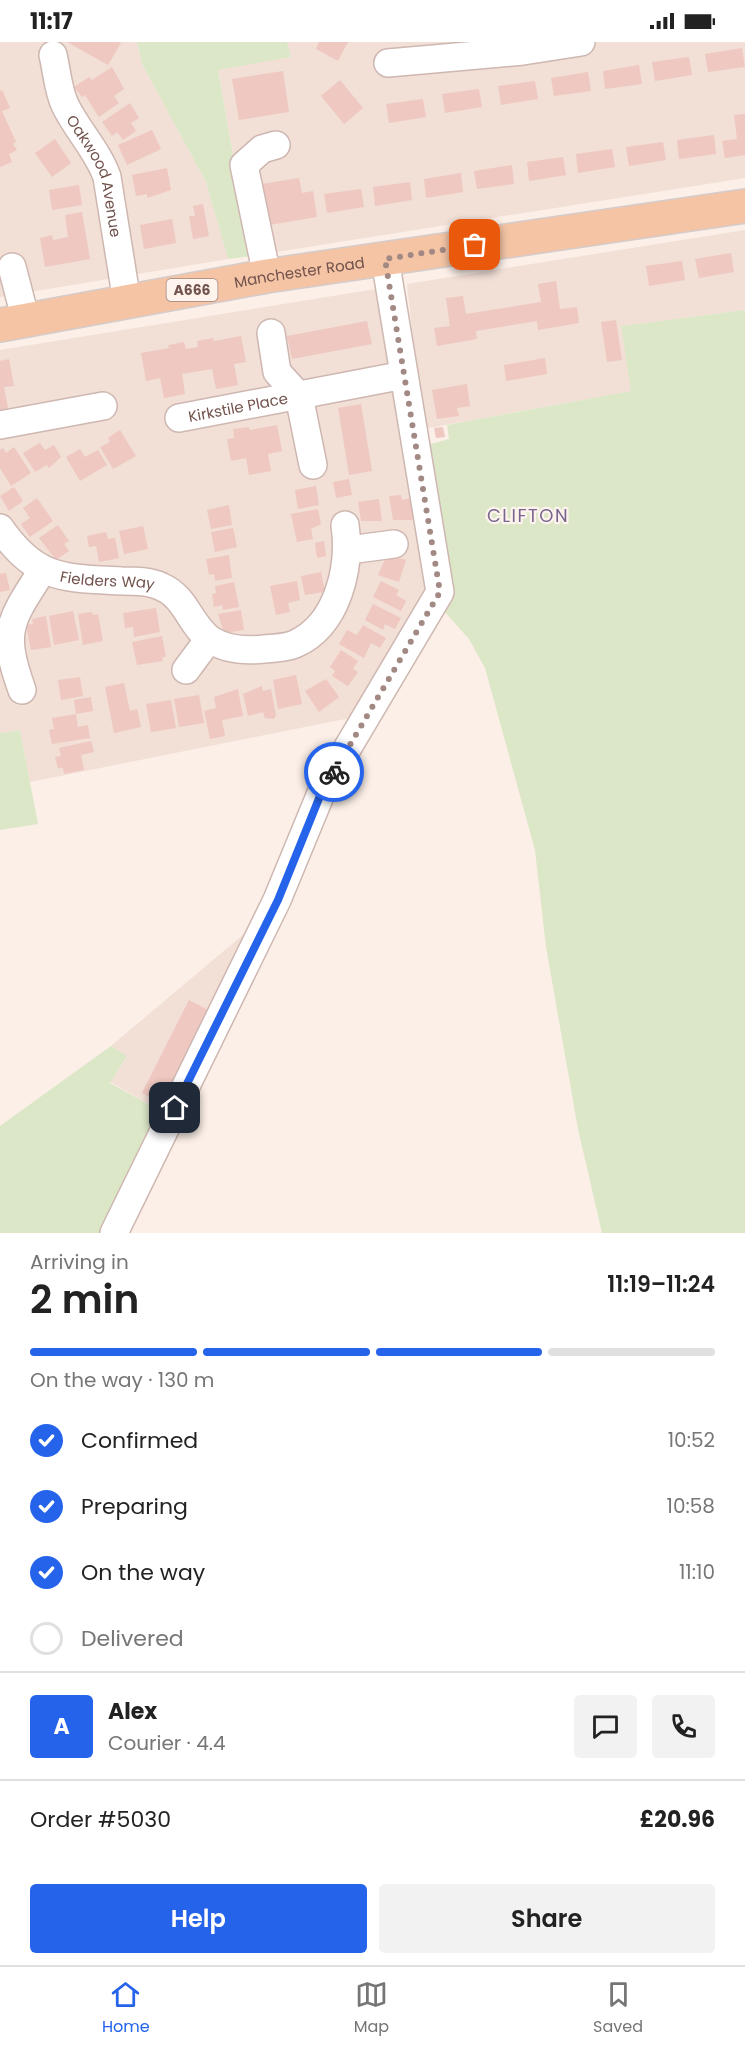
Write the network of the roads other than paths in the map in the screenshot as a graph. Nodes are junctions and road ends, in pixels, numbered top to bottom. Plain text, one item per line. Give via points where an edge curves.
1 (581, 42) edge
2 (522, 46) edge
3 (53, 55) dead end
4 (388, 63) dead end
5 (276, 145) dead end
6 (745, 206) edge
7 (385, 259) junction
8 (12, 267) dead end
9 (267, 276) junction
10 (127, 302) junction
11 (13, 323) edge
12 (271, 333) dead end
13 (404, 375) junction
14 (299, 396) junction
15 (103, 406) dead end
16 (178, 418) dead end
17 (0, 425) edge
18 (313, 465) dead end
19 (0, 528) edge
20 (394, 544) dead end
21 (42, 571) junction
22 (209, 639) junction
23 (4, 650) edge
24 (186, 670) dead end
25 (22, 690) dead end
26 (114, 1233) edge

1 - 2 street
2 - 4 street
3 - 10 street, Oakwood Avenue via 66,108 107,177
5 - 9 street via 262,149 244,165
6 - 7 main road, Manchester Road / A666
7 - 9 main road, Manchester Road / A666
7 - 13 street
8 - 11 street
9 - 10 main road, Manchester Road / A666
10 - 11 main road, Manchester Road / A666
12 - 14 street, Kirkstile Place via 277,372
13 - 14 street, Kirkstile Place
13 - 26 street via 440,592 322,791 278,900
14 - 16 street, Kirkstile Place
14 - 18 street, Kirkstile Place
15 - 17 street via 74,421
19 - 21 street, Fielders Way via 23,556
20 - 22 street via 347,538 339,593 309,636 283,648 248,650 226,648
21 - 22 street, Fielders Way via 73,579 145,581 162,586 175,594
21 - 23 street via 17,609
22 - 24 street
23 - 25 street

